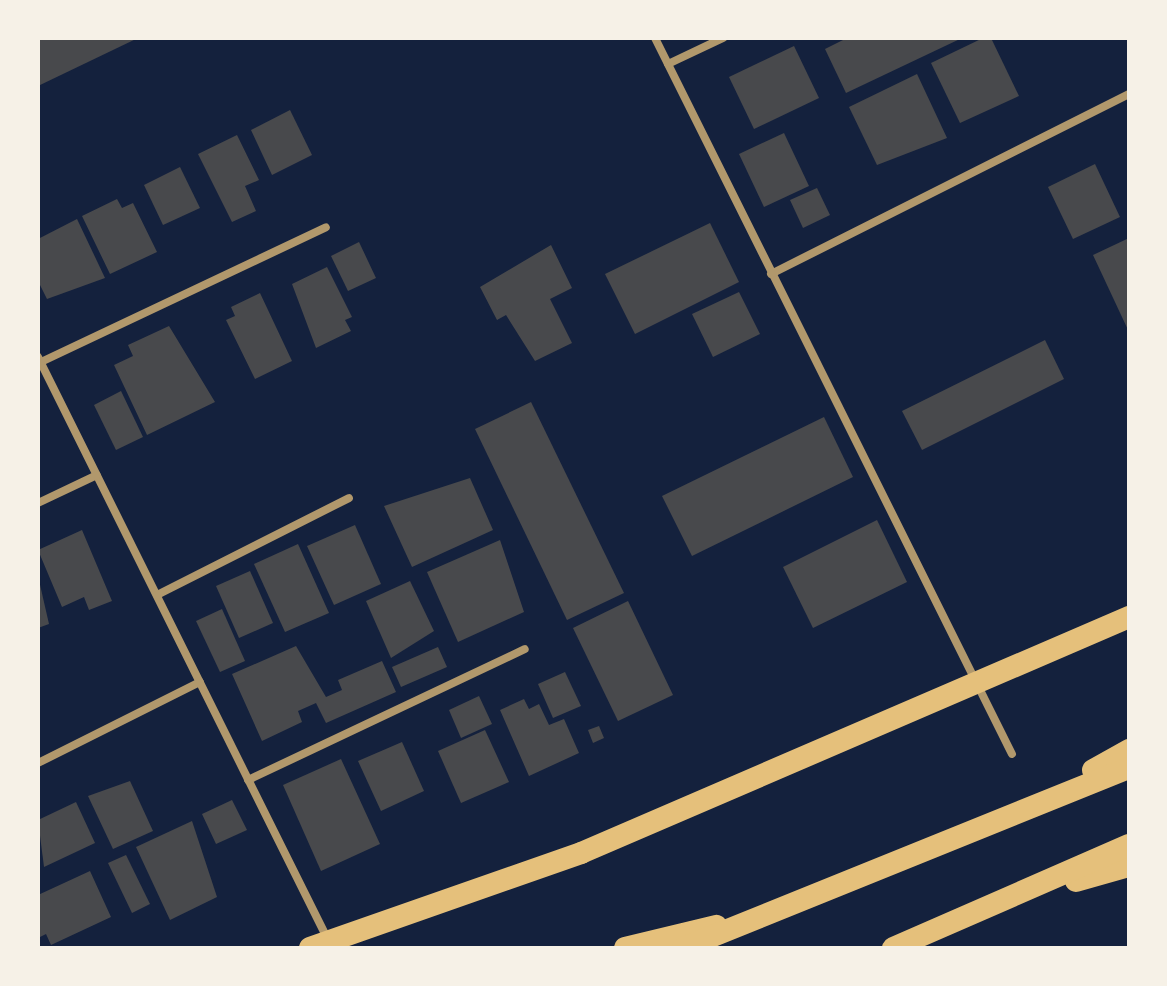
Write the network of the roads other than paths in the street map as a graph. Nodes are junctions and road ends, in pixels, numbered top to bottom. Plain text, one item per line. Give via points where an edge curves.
1 (655, 38) edge
2 (723, 38) edge
3 (668, 64) junction
4 (1129, 94) edge
5 (326, 227) dead end
6 (771, 274) junction
7 (40, 360) edge
8 (97, 475) junction
9 (349, 498) dead end
10 (38, 503) edge
11 (157, 595) junction
12 (1129, 617) edge
13 (525, 649) dead end
14 (200, 682) junction
15 (973, 686) junction
16 (1129, 750) edge
17 (1012, 754) dead end
18 (38, 763) edge
19 (1129, 768) edge
20 (248, 780) junction
21 (980, 832) junction
22 (1129, 845) edge
23 (1129, 866) edge
24 (1004, 902) junction
25 (753, 920) junction
26 (324, 946) edge
27 (625, 948) edge
28 (683, 948) edge
29 (893, 948) edge

1 - 3 street
2 - 3 street
3 - 6 street
4 - 6 street
5 - 7 street
6 - 15 street
7 - 8 street
8 - 10 street
8 - 11 street
9 - 11 street
11 - 14 street
12 - 15 highway
13 - 20 street
14 - 18 street
14 - 20 street
15 - 17 street
15 - 26 highway via 581,853
16 - 21 highway
19 - 21 highway
20 - 26 street
21 - 25 highway
22 - 24 highway
23 - 24 highway
24 - 29 highway
25 - 27 highway
25 - 28 highway

